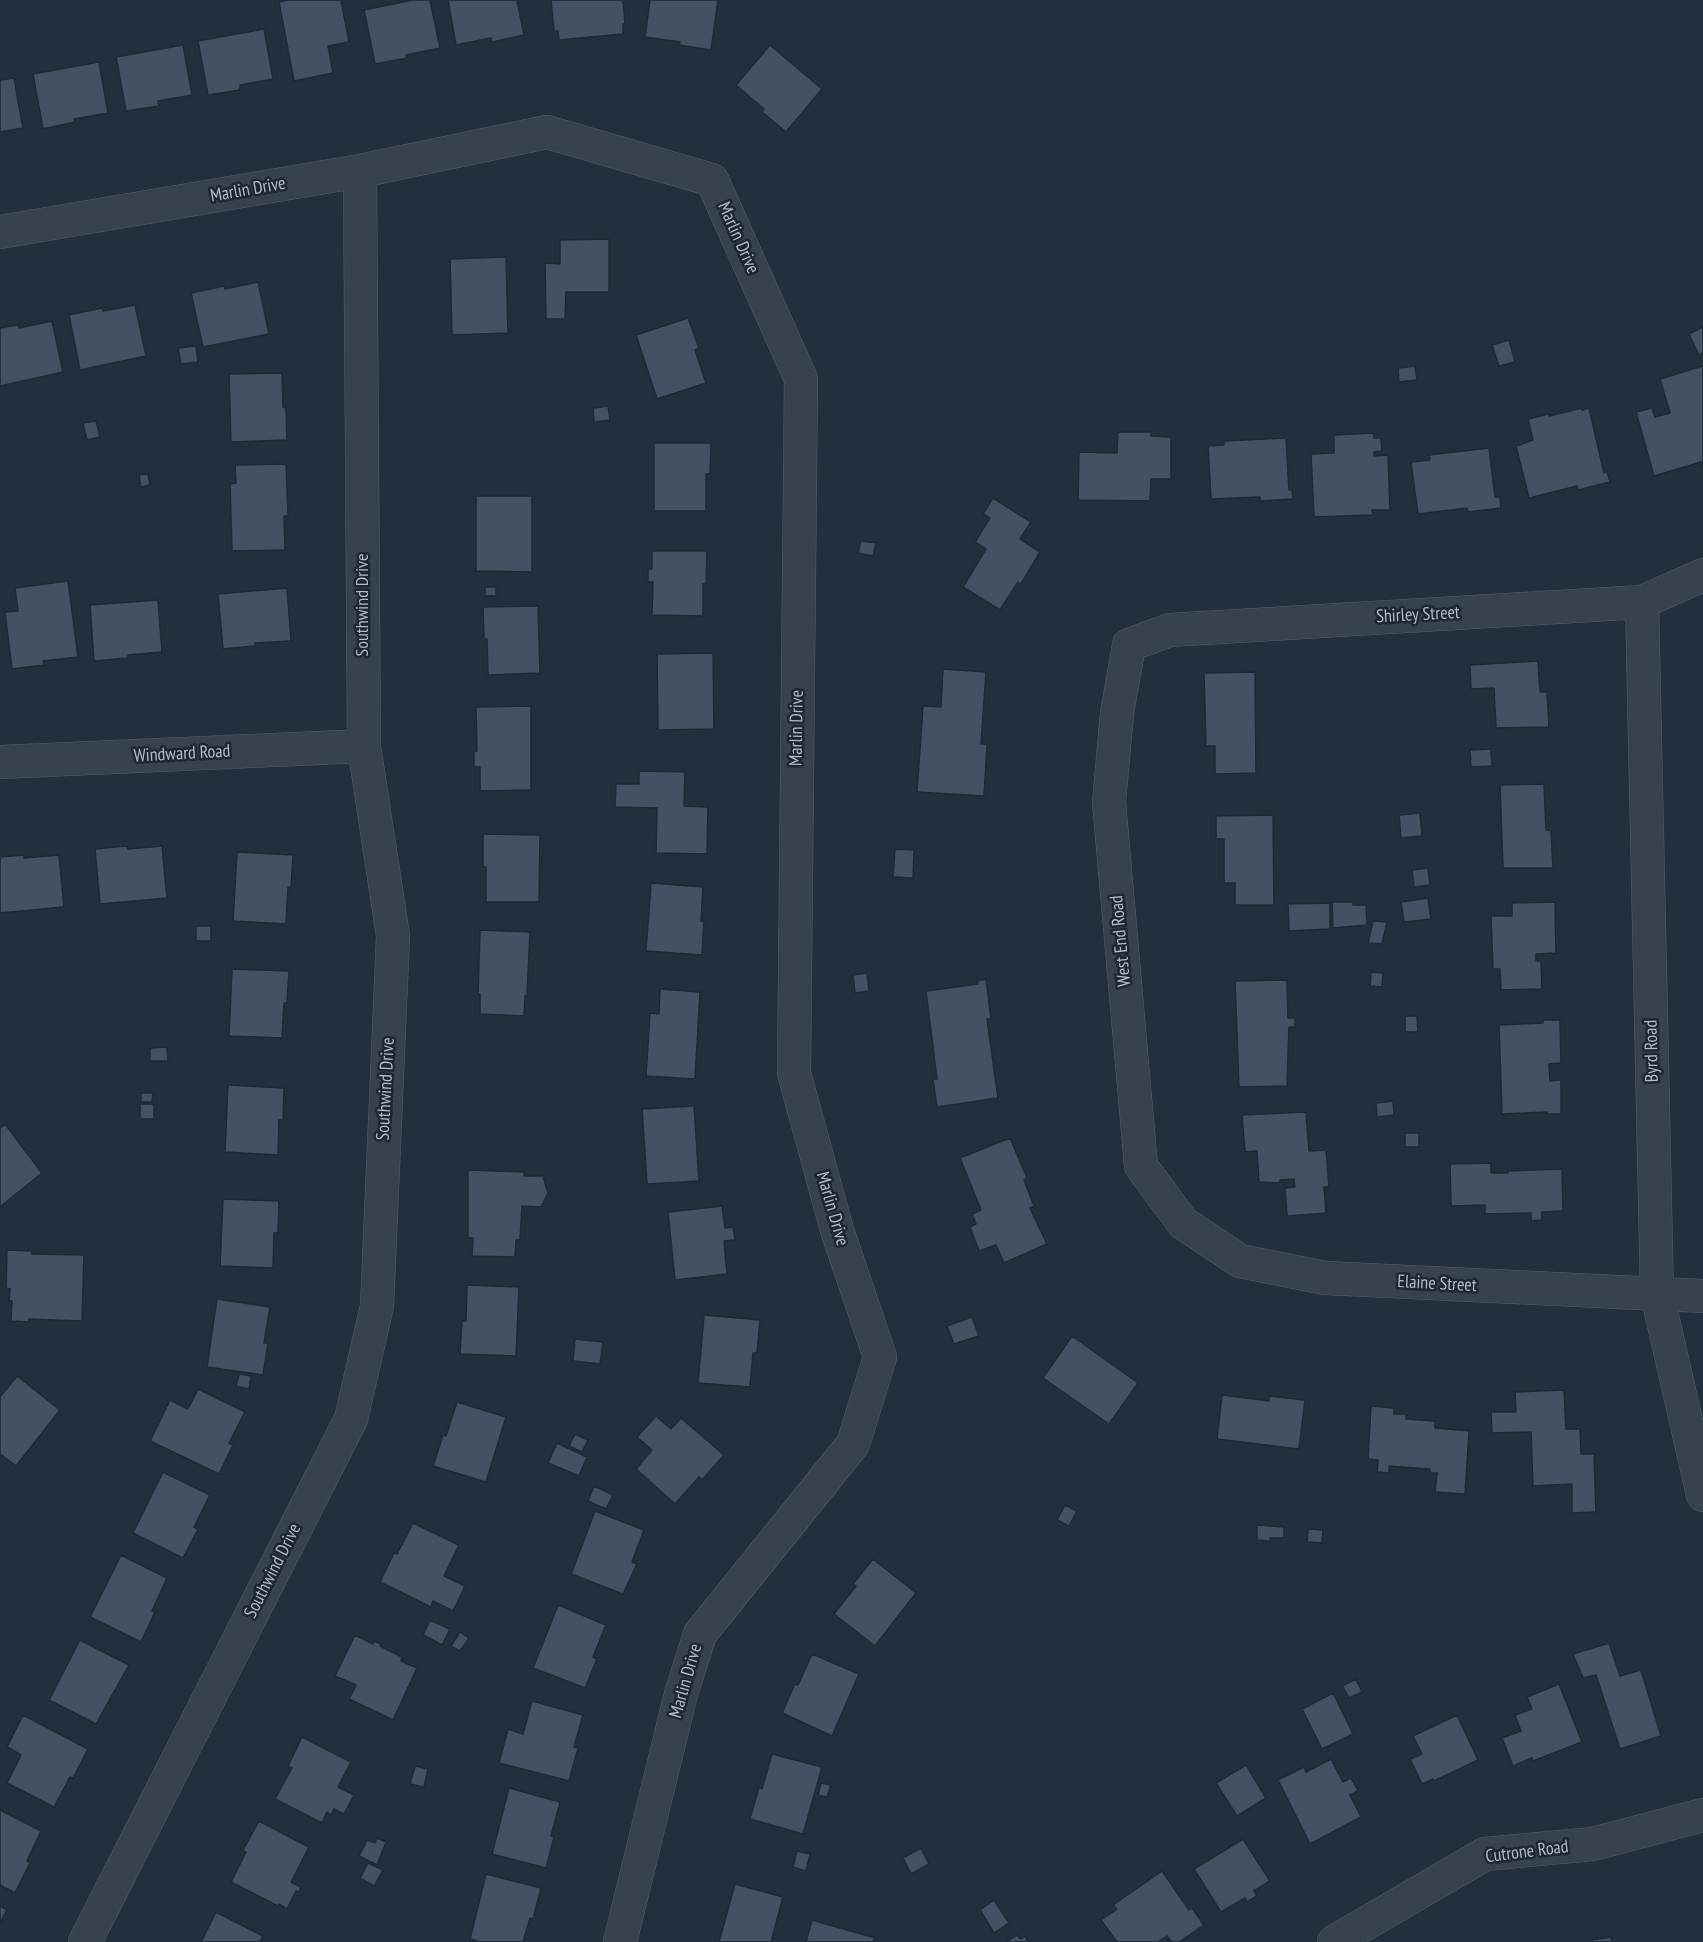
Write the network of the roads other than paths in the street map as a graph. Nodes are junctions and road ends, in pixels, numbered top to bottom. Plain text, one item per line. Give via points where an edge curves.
1 (360, 171) junction
2 (0, 232) edge
3 (1703, 575) edge
4 (1642, 602) junction
5 (1129, 645) joint
6 (364, 746) junction
7 (0, 762) edge
8 (1183, 1223) joint
9 (1657, 1294) junction
10 (1703, 1296) edge
11 (1703, 1496) edge
12 (1703, 1815) edge
13 (85, 1942) edge
14 (620, 1942) edge
15 (1335, 1942) edge

1 - 2 street, Marlin Drive
1 - 6 street, Southwind Drive
1 - 14 street, Marlin Drive via 547,132 712,180 801,379 794,1073 837,1230 880,1357 853,1444 700,1634 681,1694
3 - 4 street, Shirley Street
4 - 5 street, Shirley Street via 1170,630
4 - 9 street, Byrd Road
5 - 8 street, West End Road via 1109,802 1141,1166
6 - 7 street, Windward Road
6 - 13 street, Southwind Drive via 393,936 377,1306 351,1419
8 - 9 street, Elaine Street via 1240,1261 1325,1278
9 - 10 street, Elaine Street
9 - 11 street, Byrd Road
12 - 15 street, Cutrone Road via 1593,1844 1485,1854

